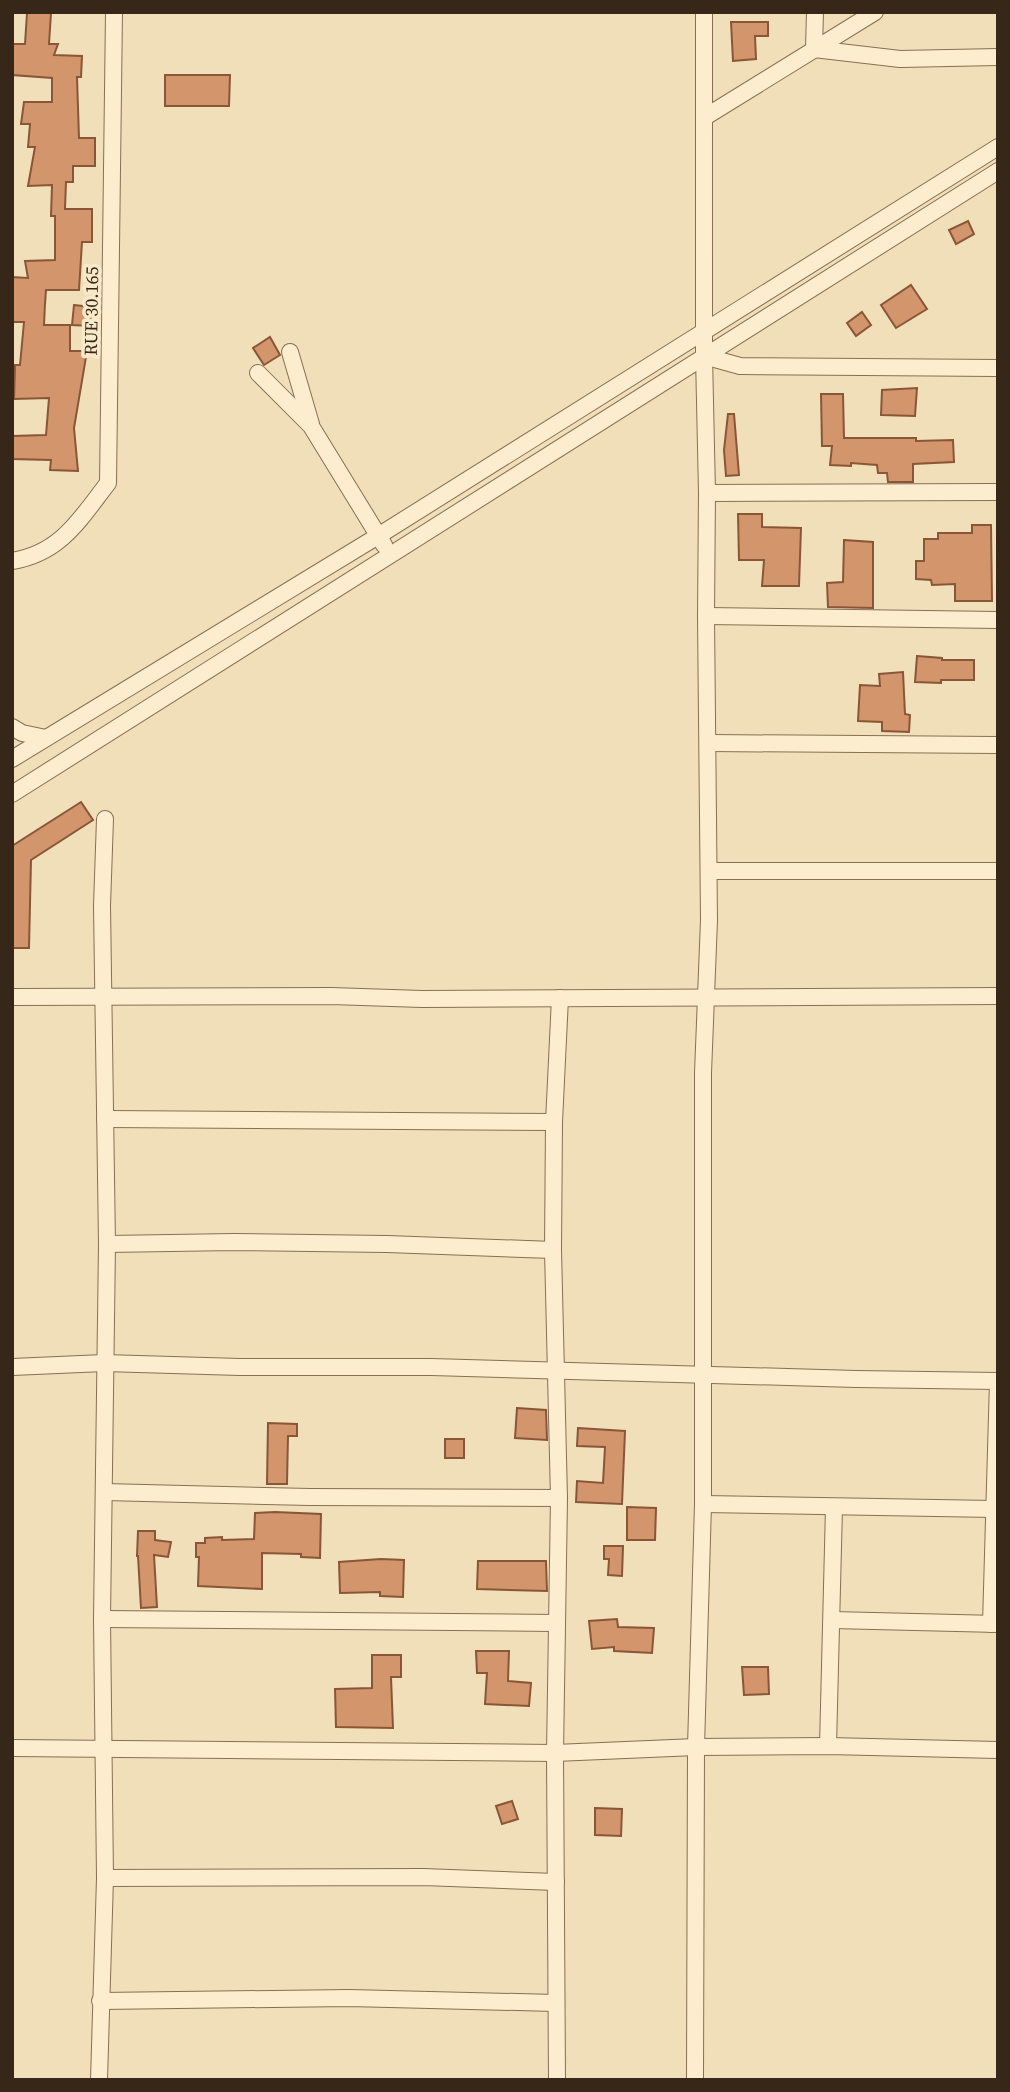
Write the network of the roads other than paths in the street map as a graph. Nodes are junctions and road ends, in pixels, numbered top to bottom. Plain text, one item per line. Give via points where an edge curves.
1 (114, 12) edge
2 (704, 12) edge
3 (815, 12) edge
4 (875, 12) edge
5 (814, 49) junction
6 (998, 57) edge
7 (705, 117) junction
8 (998, 147) edge
9 (998, 171) edge
10 (704, 331) junction
11 (290, 352) dead end
12 (704, 356) junction
13 (998, 368) edge
14 (258, 373) dead end
15 (311, 426) junction
16 (998, 492) edge
17 (708, 493) junction
18 (378, 536) junction
19 (390, 556) junction
20 (12, 561) edge
21 (706, 616) junction
22 (998, 620) edge
23 (12, 727) edge
24 (46, 738) junction
25 (709, 743) junction
26 (998, 745) edge
27 (12, 759) edge
28 (12, 794) edge
29 (105, 819) dead end
30 (998, 871) edge
31 (709, 872) junction
32 (105, 996) junction
33 (998, 996) edge
34 (12, 997) edge
35 (561, 998) junction
36 (705, 999) junction
37 (105, 1119) junction
38 (554, 1122) junction
39 (107, 1244) junction
40 (553, 1250) junction
41 (104, 1363) junction
42 (12, 1367) edge
43 (556, 1370) junction
44 (702, 1374) junction
45 (104, 1492) junction
46 (559, 1498) junction
47 (703, 1504) junction
48 (834, 1507) junction
49 (994, 1509) junction
50 (102, 1619) junction
51 (832, 1620) junction
52 (557, 1623) junction
53 (994, 1624) edge
54 (828, 1746) junction
55 (696, 1747) junction
56 (12, 1748) edge
57 (105, 1749) junction
58 (998, 1750) edge
59 (555, 1753) junction
60 (105, 1878) junction
61 (556, 1882) junction
62 (100, 2001) junction
63 (556, 2003) junction
64 (99, 2080) edge
65 (557, 2080) edge
66 (695, 2080) edge

1 - 20 street, RUE 30.165 via 108,483 65,537 33,557
2 - 7 street
3 - 5 street
4 - 5 street
5 - 6 street via 900,59
5 - 7 street
7 - 10 street
8 - 10 street
9 - 12 street
10 - 12 street
10 - 18 street
11 - 15 street
12 - 13 street via 740,366
12 - 17 street
12 - 19 street
14 - 15 street
15 - 18 street
16 - 17 street
17 - 21 street
18 - 19 street
18 - 24 street
19 - 28 street
21 - 22 street
21 - 25 street
23 - 24 street
24 - 27 street
25 - 26 street
25 - 31 street
29 - 32 street
30 - 31 street
31 - 36 street
32 - 34 street
32 - 35 street
32 - 37 street
33 - 36 street
35 - 36 street
35 - 38 street
36 - 44 street
37 - 38 street
37 - 39 street
38 - 40 street
39 - 40 street via 234,1242
39 - 41 street
40 - 43 street
41 - 42 street
41 - 43 street
41 - 45 street
43 - 44 street
43 - 46 street
44 - 47 street
44 - 49 street via 998,1381
45 - 46 street
45 - 50 street
46 - 52 street
47 - 48 street
47 - 55 street
48 - 49 street
48 - 51 street
49 - 53 street
50 - 52 street
50 - 57 street
51 - 53 street
51 - 54 street
52 - 59 street
54 - 55 street
54 - 58 street
55 - 59 street
55 - 66 street
56 - 57 street
57 - 59 street
57 - 60 street
59 - 61 street
60 - 61 street via 423,1877
60 - 62 street
61 - 63 street
62 - 63 street via 335,1998
62 - 64 street
63 - 65 street

